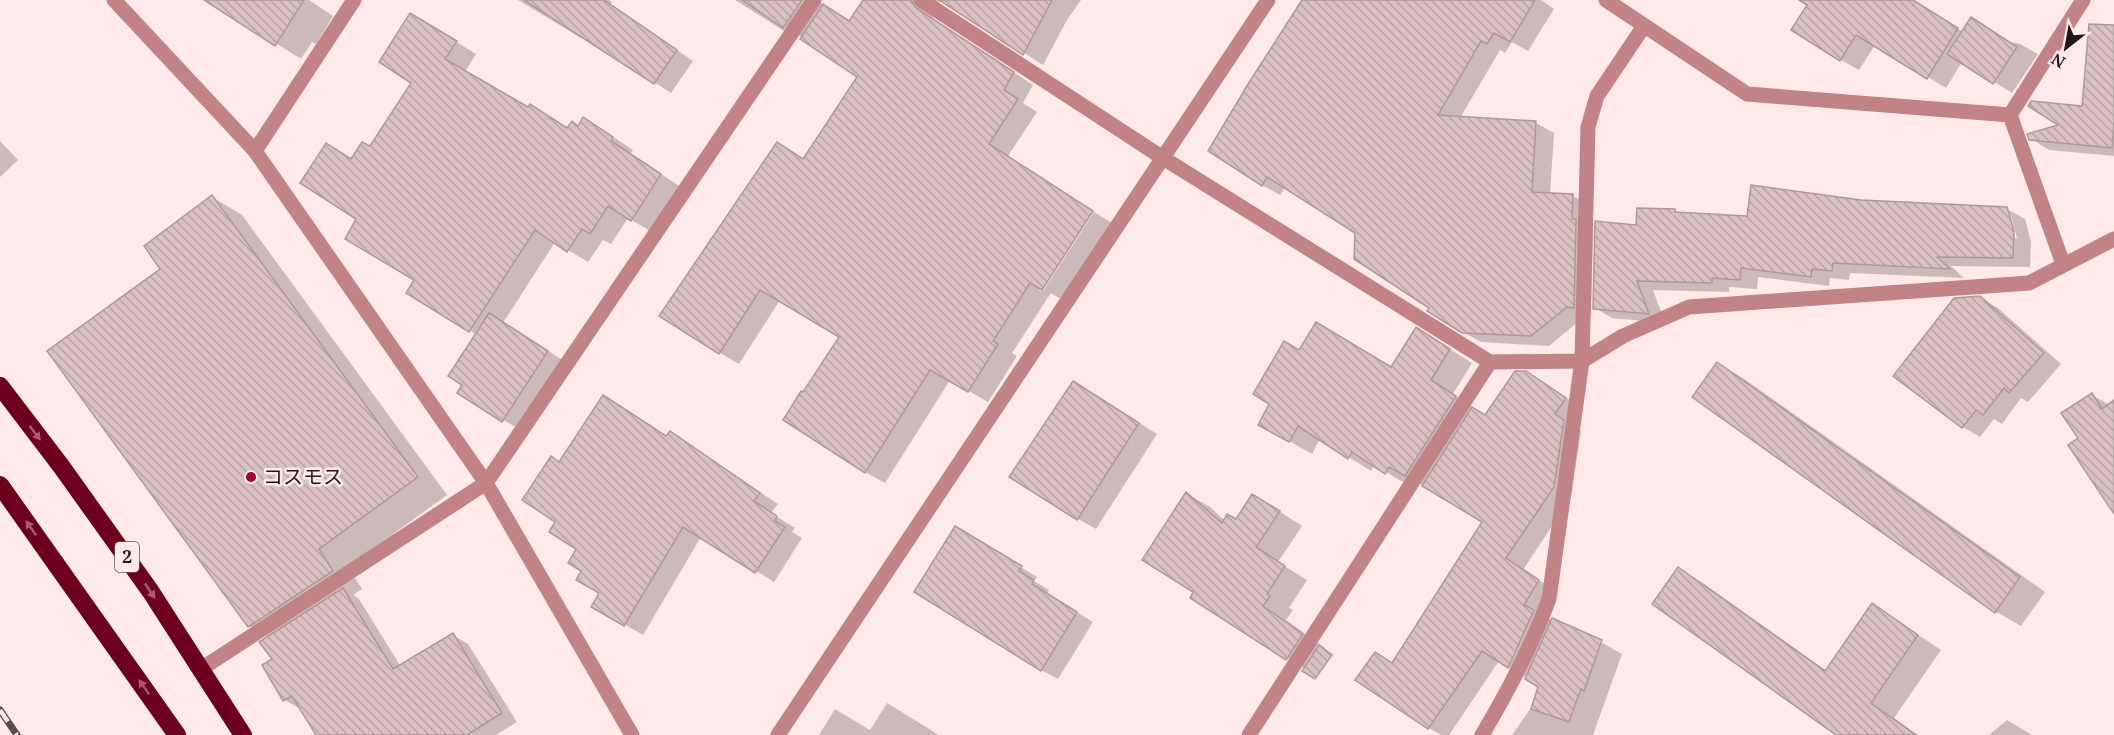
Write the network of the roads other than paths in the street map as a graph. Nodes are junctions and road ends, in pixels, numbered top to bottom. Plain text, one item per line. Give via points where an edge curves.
1 (114, 0) edge
2 (354, 0) edge
3 (814, 0) edge
4 (921, 0) edge
5 (1268, 0) edge
6 (1606, 0) edge
7 (2083, 0) edge
8 (1644, 26) junction
9 (2010, 115) junction
10 (255, 151) junction
11 (1162, 158) junction
12 (2114, 239) edge
13 (2063, 264) junction
14 (1582, 361) junction
15 (1490, 362) junction
16 (0, 386) edge
17 (486, 483) junction
18 (0, 485) edge
19 (201, 669) junction
20 (177, 735) edge
21 (243, 735) edge
22 (632, 735) edge
23 (778, 735) edge
24 (1250, 735) edge
25 (1482, 735) edge

1 - 10 street
2 - 10 street
3 - 17 street
4 - 11 street
5 - 11 street
6 - 8 street
7 - 9 street
8 - 9 street via 1747,94
8 - 14 street via 1597,96 1588,127
9 - 13 street
10 - 17 street
11 - 15 street
11 - 23 street
12 - 13 street
13 - 14 street via 2029,282 1689,307 1623,336
14 - 15 street
14 - 25 street via 1549,599 1515,679
15 - 24 street
16 -> 19 highway, 2 via 144,582
17 - 19 street
17 - 22 street
20 -> 18 highway
19 - 21 highway, 2

